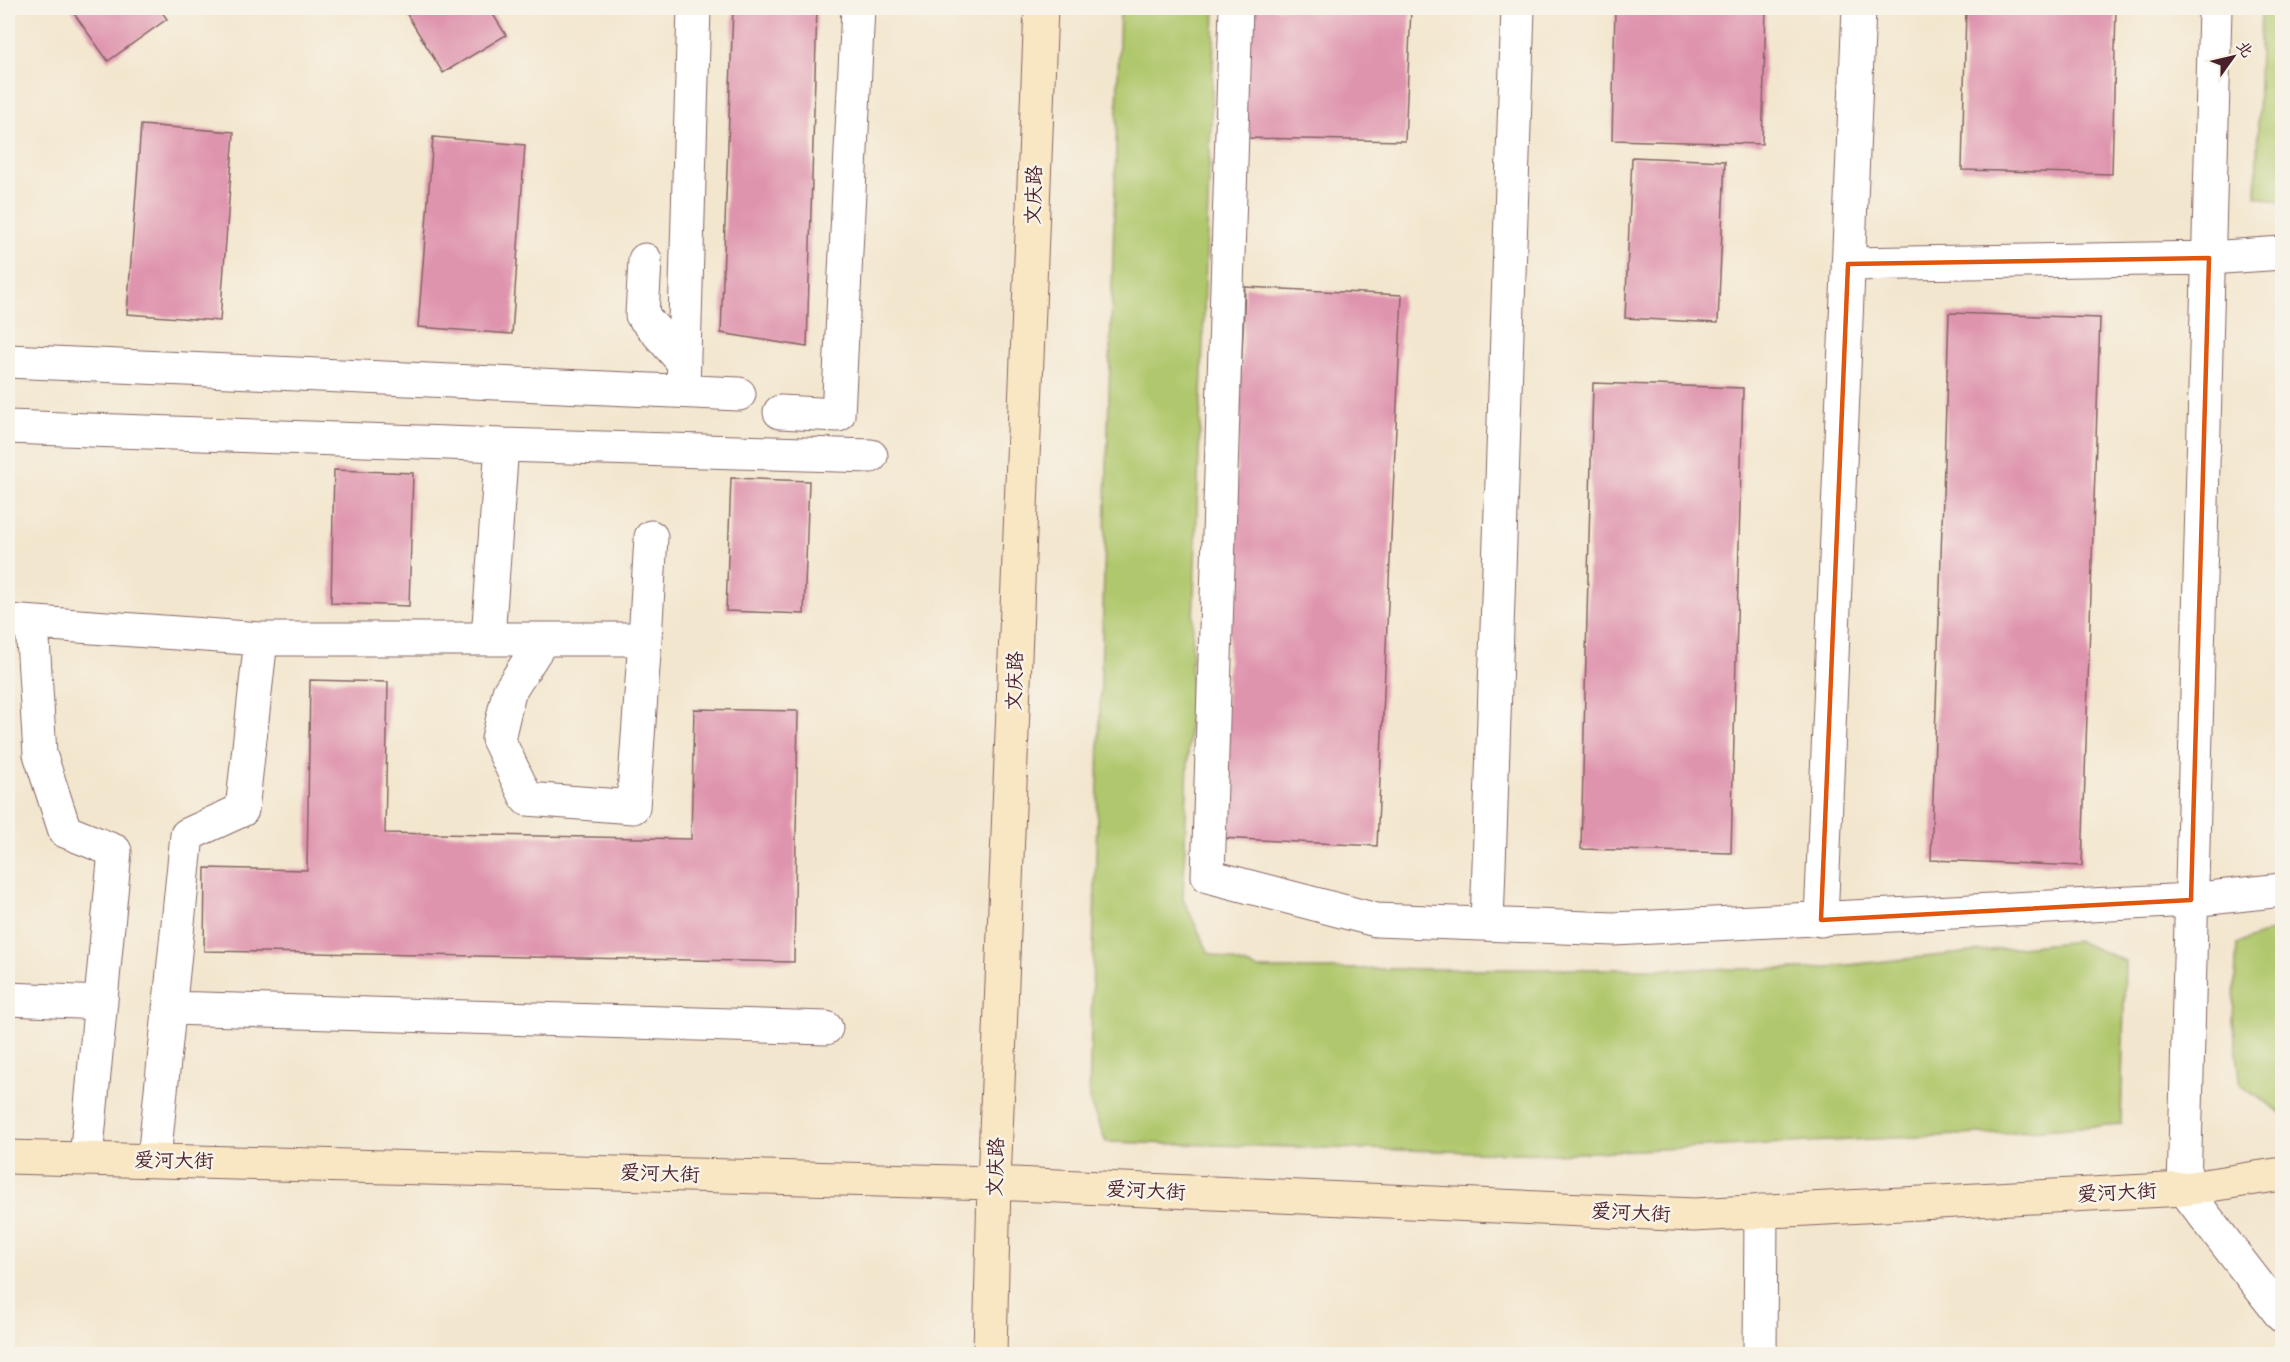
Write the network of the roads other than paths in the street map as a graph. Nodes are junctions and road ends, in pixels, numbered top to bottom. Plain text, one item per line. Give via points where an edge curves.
1 (694, 8) edge
2 (858, 8) edge
3 (1041, 8) edge
4 (1236, 8) edge
5 (1518, 8) edge
6 (1859, 8) edge
7 (2216, 8) edge
8 (2283, 253) edge
9 (2209, 258) junction
10 (645, 260) dead end
11 (1848, 264) junction
12 (8, 361) edge
13 (683, 376) junction
14 (739, 394) dead end
15 (780, 412) dead end
16 (8, 427) edge
17 (502, 445) junction
18 (871, 456) dead end
19 (651, 537) dead end
20 (20, 622) edge
21 (261, 639) junction
22 (488, 639) junction
23 (543, 639) junction
24 (645, 639) junction
25 (2283, 890) edge
26 (2191, 900) junction
27 (1821, 920) junction
28 (1487, 924) junction
29 (8, 999) edge
30 (101, 1003) junction
31 (170, 1008) junction
32 (825, 1028) dead end
33 (8, 1157) edge
34 (86, 1159) junction
35 (154, 1159) junction
36 (2283, 1174) edge
37 (994, 1183) junction
38 (2184, 1189) junction
39 (1761, 1211) junction
40 (2283, 1316) edge
41 (990, 1354) edge
42 (1760, 1354) edge

1 - 13 street
2 - 15 street via 838,415
3 - 37 street, 文庆路
4 - 28 street via 1208,876 1376,920
5 - 28 street
6 - 11 street
7 - 9 street
8 - 9 street
9 - 11 street
9 - 26 street
10 - 13 street via 642,315
11 - 27 street
12 - 13 street
13 - 14 street
16 - 17 street
17 - 18 street
17 - 22 street
19 - 24 street
20 - 21 street
20 - 30 street via 40,754 65,831 115,851
21 - 22 street
21 - 31 street via 242,810 187,835
22 - 23 street
23 - 24 street
23 - 24 street via 509,692 498,739 527,799 633,807
25 - 26 street
26 - 27 street
26 - 38 street
27 - 28 street via 1614,929
29 - 30 street
30 - 34 street
31 - 32 street
31 - 35 street
33 - 34 street, 爱河大街
34 - 35 street, 爱河大街
35 - 37 street, 爱河大街
36 - 38 street, 爱河大街
37 - 39 street, 爱河大街 via 1694,1215
37 - 41 street, 文庆路
38 - 39 street, 爱河大街
38 - 40 street
39 - 42 street

